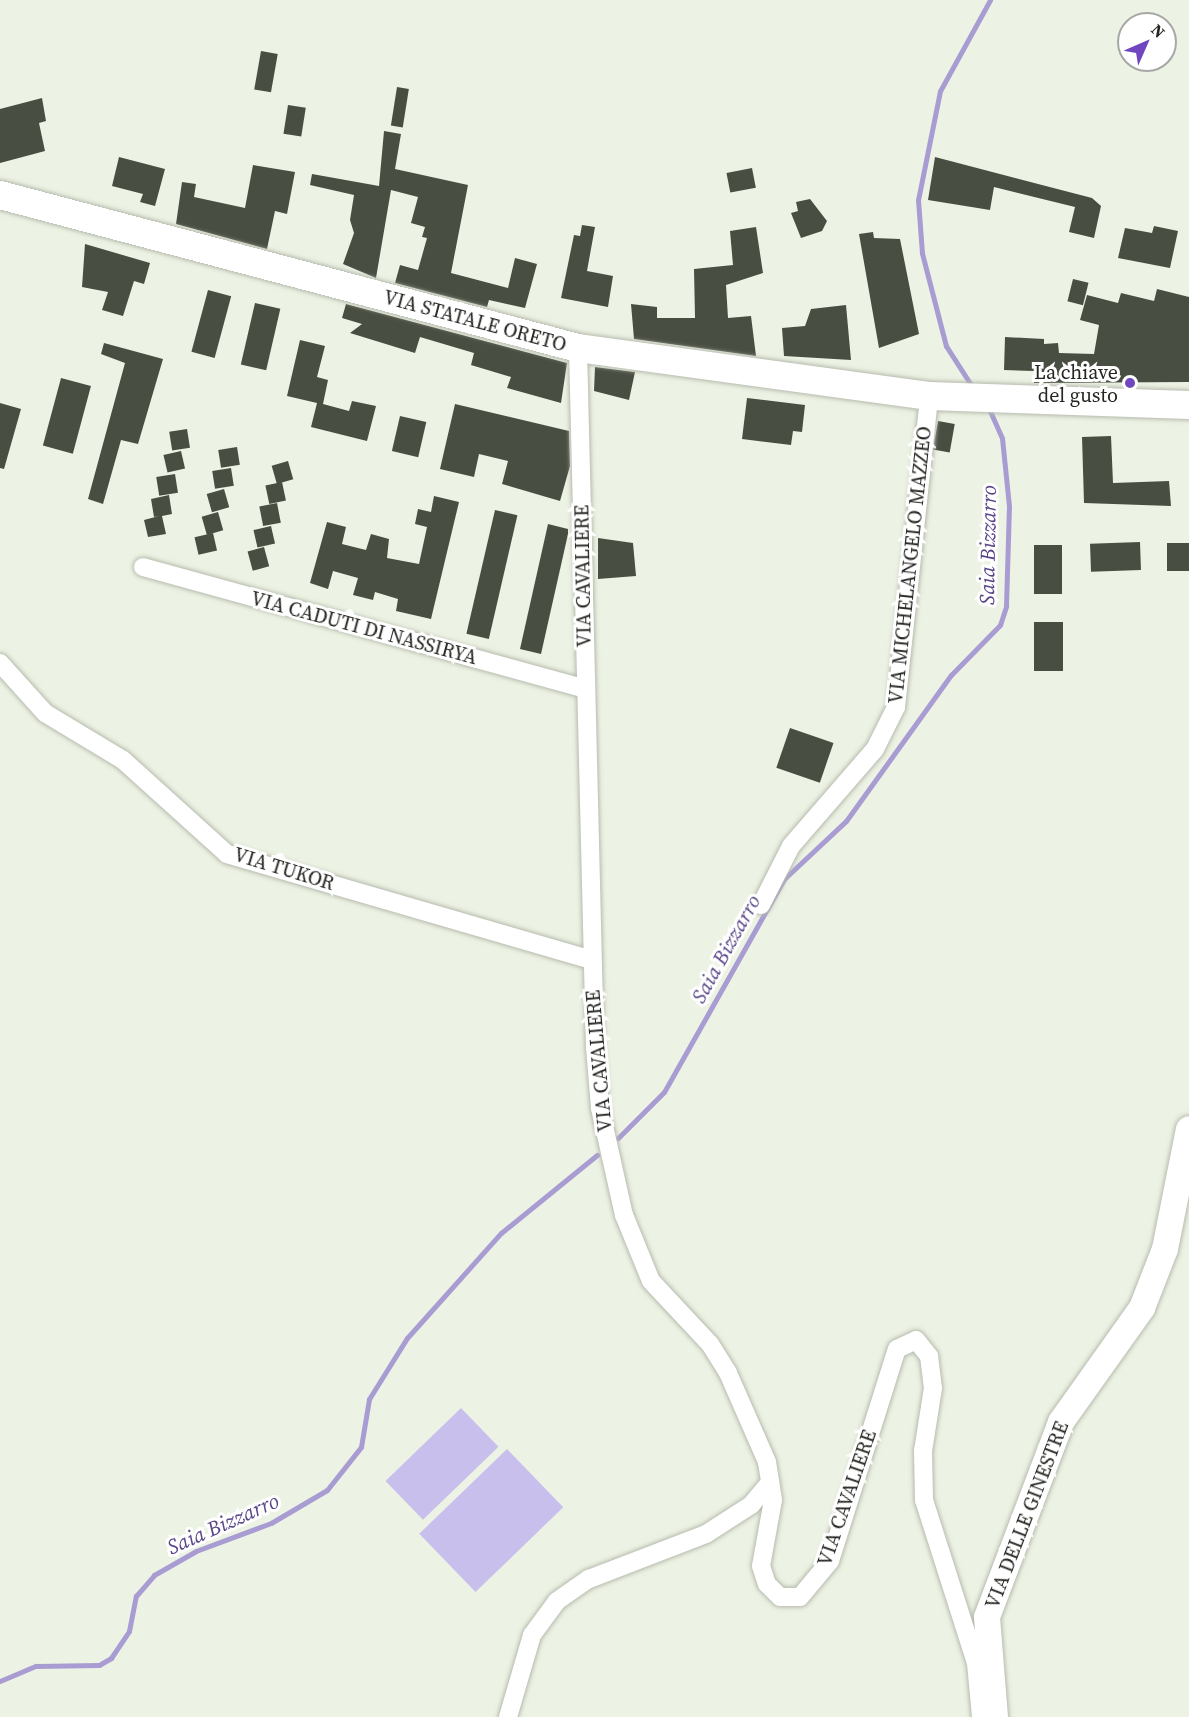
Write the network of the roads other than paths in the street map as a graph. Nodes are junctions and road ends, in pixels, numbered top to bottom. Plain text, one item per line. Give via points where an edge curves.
1 (0, 195) edge
2 (578, 348) junction
3 (928, 396) junction
4 (1189, 405) edge
5 (142, 567) dead end
6 (0, 663) edge
7 (586, 689) junction
8 (761, 905) dead end
9 (591, 960) junction
10 (1189, 1129) edge
11 (770, 1482) junction
12 (508, 1717) edge
13 (981, 1717) edge
14 (995, 1717) edge

1 - 2 main road, VIA STATALE ORETO
2 - 3 main road, VIA STATALE ORETO
2 - 7 street, VIA CAVALIERE
3 - 4 main road, VIA STATALE ORETO via 1005,402
3 - 8 street, VIA MICHELANGELO MAZZEO via 896,707 875,749 791,846
5 - 7 street, VIA CADUTI DI NASSIRYA
6 - 9 street, VIA TUKOR via 45,713 123,760 227,854
7 - 9 street, VIA CAVALIERE
9 - 11 street, VIA CAVALIERE via 600,1108 624,1215 651,1281 710,1344 728,1373 767,1462
10 - 14 street, VIA DELLE GINESTRE via 1165,1249 1142,1308 1061,1422 987,1617
11 - 12 street via 751,1505 706,1534 589,1579 557,1601 532,1635
11 - 13 street, VIA CAVALIERE via 773,1500 761,1566 767,1584 780,1597 800,1597 830,1561 897,1349 916,1341 929,1356 933,1388 923,1451 924,1500 975,1663

